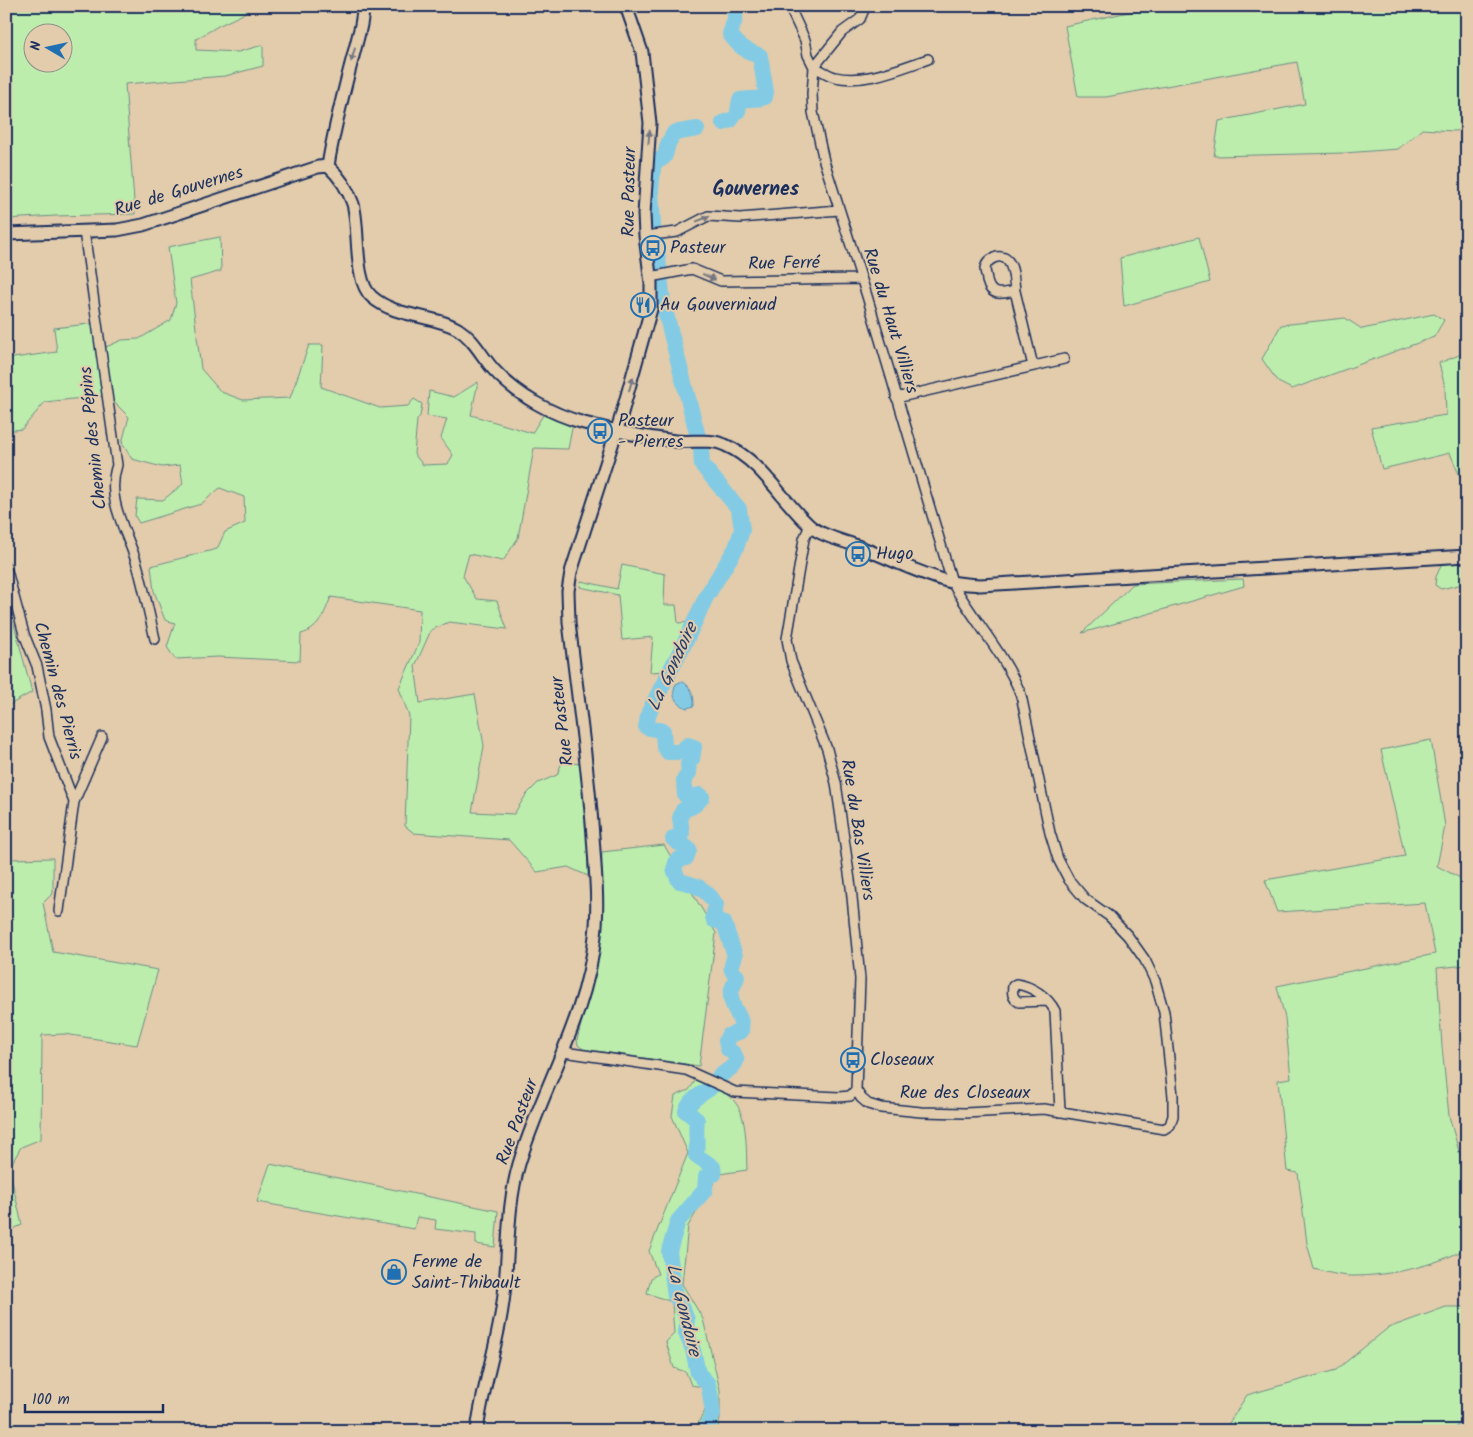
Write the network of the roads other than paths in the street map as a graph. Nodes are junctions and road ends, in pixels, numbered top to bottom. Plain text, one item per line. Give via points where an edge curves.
1 (626, 6) edge
2 (789, 6) edge
3 (862, 6) edge
4 (363, 7) edge
5 (928, 60) dead end
6 (814, 67) junction
7 (328, 166) junction
8 (839, 210) junction
9 (84, 231) junction
10 (6, 234) edge
11 (651, 236) junction
12 (657, 275) junction
13 (861, 279) junction
14 (1015, 291) dead end
15 (1064, 359) dead end
16 (1033, 366) junction
17 (896, 398) junction
18 (616, 431) junction
19 (810, 525) junction
20 (1467, 556) edge
21 (6, 567) edge
22 (952, 582) junction
23 (155, 639) dead end
24 (102, 737) dead end
25 (74, 802) junction
26 (59, 911) dead end
27 (1048, 1001) dead end
28 (564, 1052) junction
29 (856, 1090) junction
30 (1060, 1112) junction
31 (1170, 1126) joint
32 (477, 1431) edge

11 -> 1 street, Rue Pasteur via 644,197 650,123 648,103 640,43
2 - 6 street
3 - 6 street via 860,19 842,32
4 -> 7 street
5 - 6 street via 858,78 835,76
6 - 8 street, Rue du Haut Villiers via 813,112
7 - 9 street, Rue de Gouvernes via 143,225
7 - 18 street via 344,185 353,204 358,261 370,296 385,307 458,330 468,337 494,370 526,398 582,422
11 -> 8 street via 677,232 708,216 740,218
8 - 13 street, Rue du Haut Villiers
9 - 10 street, Rue de Gouvernes
9 - 23 street, Chemin des Pépins via 117,465 113,491
11 - 12 street, Rue Pasteur
12 -> 13 street, Rue Ferré via 693,270 721,282
18 -> 12 street, Rue Pasteur via 634,375
13 - 17 street, Rue du Haut Villiers
14 - 16 street
15 - 16 street
16 - 17 street
17 - 22 street, Rue du Haut Villiers
18 - 19 street via 668,440 724,444 743,455
18 - 28 street, Rue Pasteur via 570,572 568,591 591,816 596,936 584,993
19 - 22 street via 816,531
19 - 29 street, Rue du Bas Villiers via 804,539 787,639 791,661 827,749 836,783 860,979
20 - 22 street via 980,585
21 - 25 street, Chemin des Pierris via 24,634 37,666 49,737
22 - 31 street, Rue du Haut Villiers via 1013,675 1021,695 1058,859 1069,880 1085,899 1109,916 1128,936 1155,981 1164,1012 1173,1096
24 - 25 street
25 - 26 street, Chemin des Pierris
27 - 30 street via 1056,1017
28 - 29 street via 686,1070 735,1092 850,1096
28 - 32 street, Rue Pasteur via 519,1165 509,1223 503,1307
29 - 30 street, Rue des Closeaux via 868,1104 881,1108 965,1113 1044,1109
30 - 31 street, Rue des Closeaux via 1156,1128

